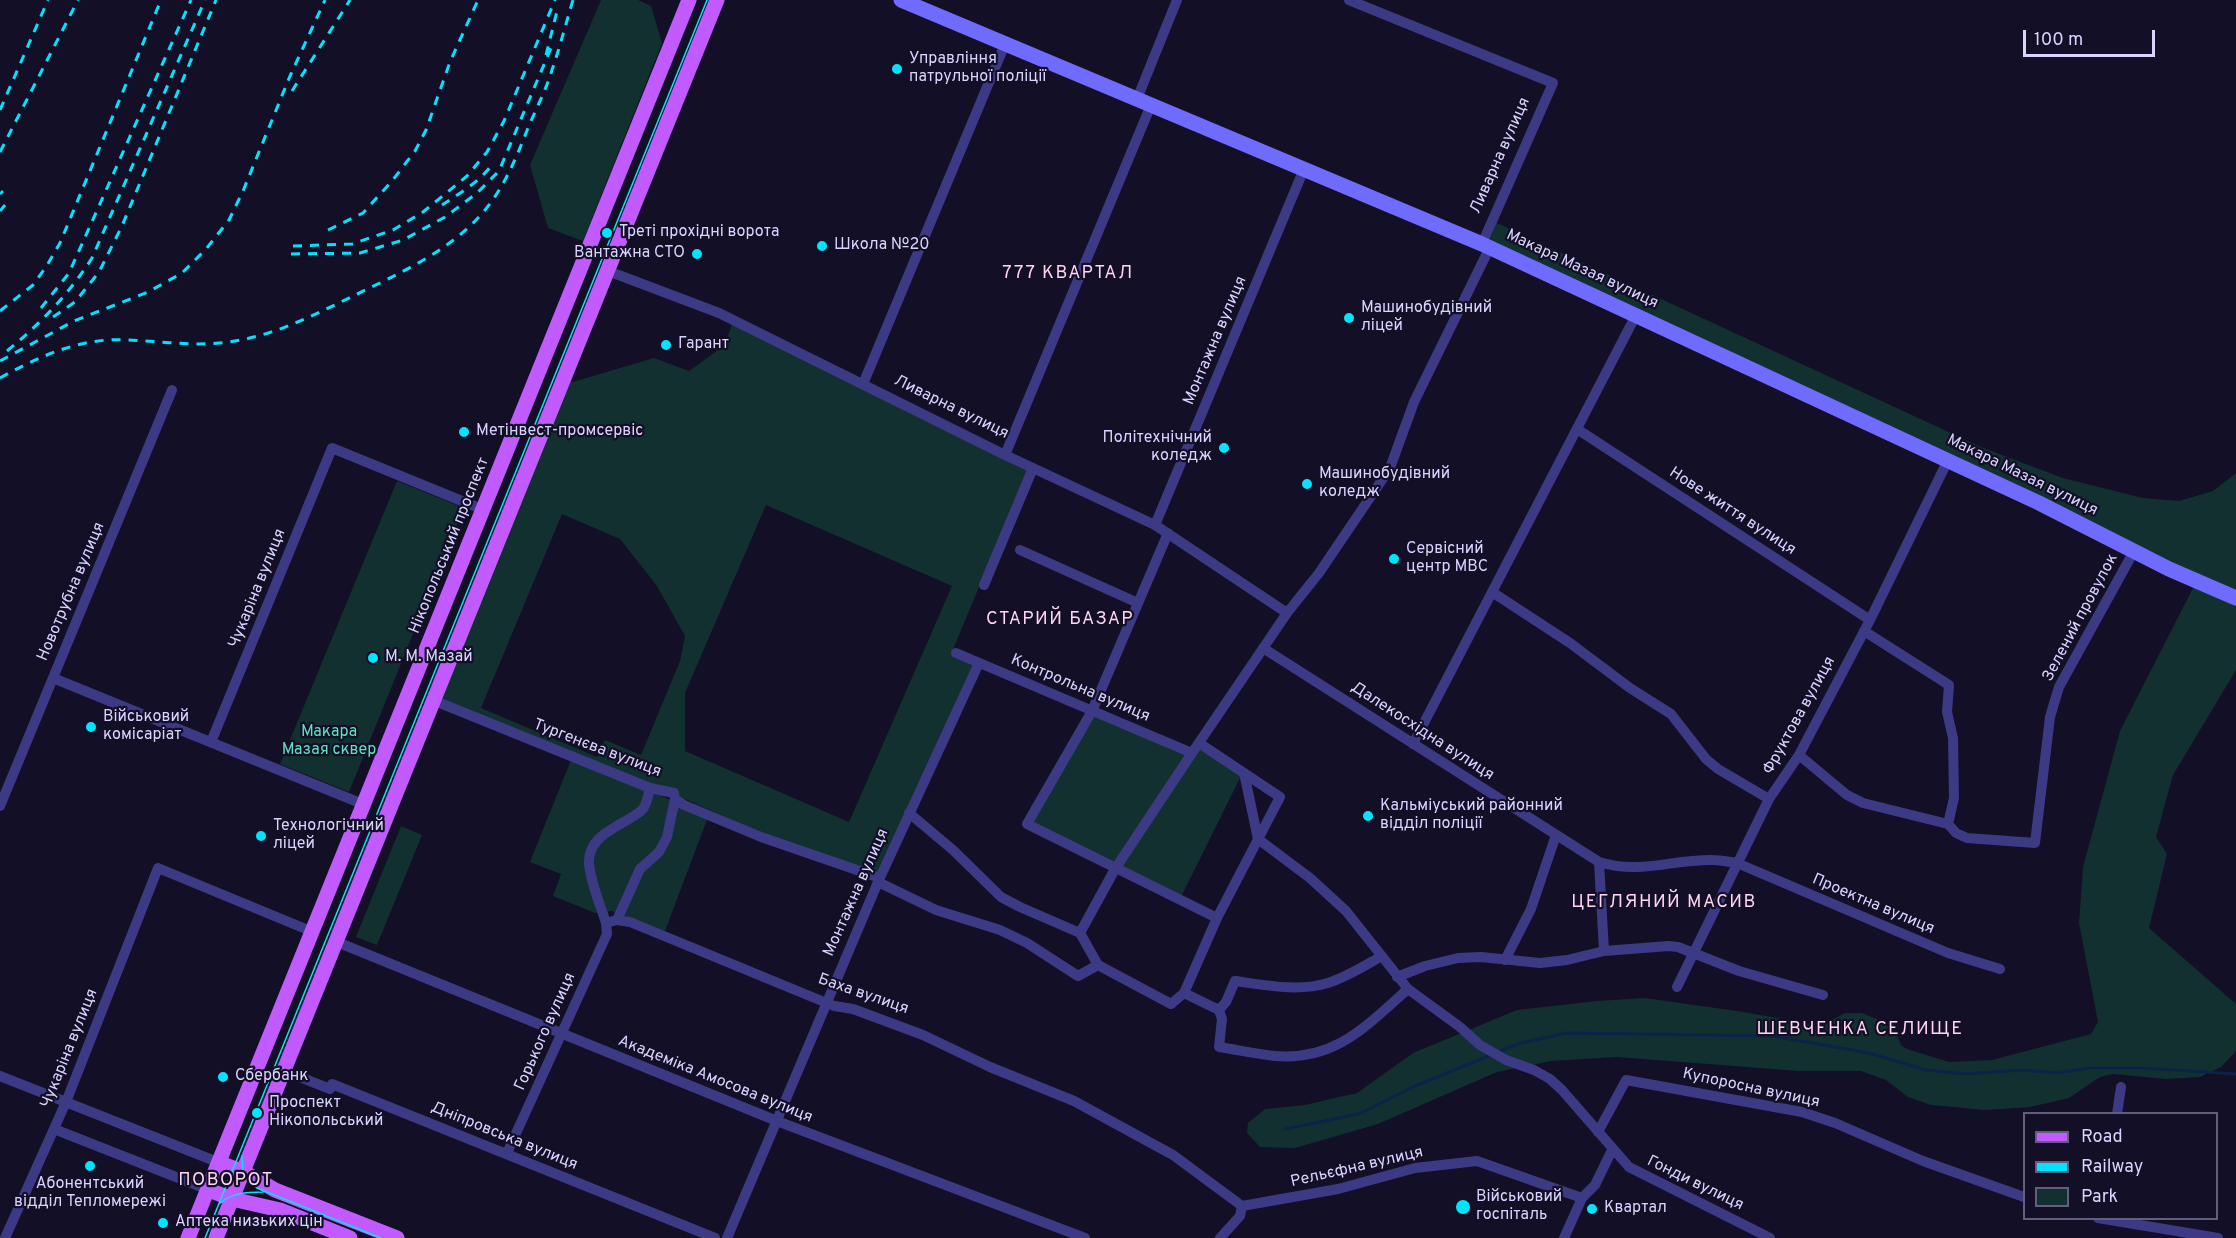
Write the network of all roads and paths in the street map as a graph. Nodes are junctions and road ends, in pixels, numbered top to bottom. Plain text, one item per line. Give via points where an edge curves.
1 (689, 0) edge
2 (717, 0) edge
3 (901, 0) edge
4 (1177, 0) edge
5 (1349, 0) edge
6 (1005, 44) junction
7 (1144, 102) junction
8 (1304, 169) junction
9 (1486, 246) junction
10 (584, 262) junction
11 (608, 271) junction
12 (1636, 315) junction
13 (863, 384) junction
14 (172, 390) dead end
15 (1577, 429) junction
16 (1005, 455) junction
17 (1948, 460) junction
18 (1033, 468) junction
19 (484, 510) junction
20 (1155, 525) junction
21 (1168, 533) junction
22 (1020, 550) dead end
23 (2134, 551) junction
24 (984, 585) dead end
25 (1492, 592) junction
26 (2236, 598) edge
27 (1138, 603) junction
28 (1287, 613) junction
29 (1870, 620) junction
30 (1864, 631) junction
31 (1263, 648) junction
32 (956, 653) dead end
33 (979, 663) junction
34 (53, 678) junction
35 (435, 701) junction
36 (1092, 711) junction
37 (211, 742) junction
38 (1199, 742) junction
39 (1413, 744) junction
40 (1192, 753) junction
41 (1799, 755) junction
42 (1244, 773) junction
43 (650, 788) junction
44 (675, 799) junction
45 (1769, 799) junction
46 (364, 805) junction
47 (0, 806) edge
48 (909, 813) junction
49 (388, 814) junction
50 (1948, 824) junction
51 (1556, 835) junction
52 (1258, 838) junction
53 (1599, 862) junction
54 (1737, 863) junction
55 (1115, 869) junction
56 (879, 880) junction
57 (1217, 918) junction
58 (612, 921) junction
59 (313, 932) junction
60 (1080, 933) junction
61 (337, 942) junction
62 (1604, 951) junction
63 (1695, 954) junction
64 (1382, 957) junction
65 (1505, 960) junction
66 (1098, 965) junction
67 (2000, 969) dead end
68 (1397, 976) junction
69 (1677, 987) dead end
70 (1408, 989) junction
71 (1184, 993) junction
72 (1824, 995) dead end
73 (826, 1002) junction
74 (1219, 1010) junction
75 (562, 1034) junction
76 (285, 1071) junction
77 (0, 1076) edge
78 (2121, 1087) dead end
79 (66, 1102) junction
80 (2117, 1112) edge
81 (777, 1121) junction
82 (54, 1130) junction
83 (1598, 1132) junction
84 (1612, 1150) junction
85 (507, 1153) junction
86 (220, 1163) junction
87 (244, 1172) junction
88 (208, 1190) junction
89 (2023, 1196) edge
90 (1582, 1197) junction
91 (232, 1200) junction
92 (1242, 1206) junction
93 (2105, 1220) edge
94 (0, 1236) edge
95 (5, 1238) edge
96 (188, 1238) edge
97 (216, 1238) edge
98 (350, 1238) edge
99 (397, 1238) edge
100 (715, 1238) edge
101 (727, 1238) edge
102 (1085, 1238) edge
103 (1220, 1238) edge
104 (1564, 1238) edge
105 (1770, 1238) edge
106 (2218, 1238) edge

1 - 10 main road, Нікопольський проспект
2 - 11 main road
3 - 6 main road, Макара Мазая вулиця
4 - 7 street
5 - 9 street, Ливарна вулиця via 1553,83
6 - 7 main road, Макара Мазая вулиця
6 - 13 street
7 - 8 main road, Макара Мазая вулиця
7 - 16 street
8 - 9 main road, Макара Мазая вулиця
8 - 20 street, Монтажна вулиця
9 - 12 main road, Макара Мазая вулиця
9 - 28 street, Ливарна вулиця via 1414,402 1390,468
10 - 11 main road, Ливарна вулиця
10 - 19 main road, Нікопольський проспект
11 - 13 street, Ливарна вулиця via 719,313
11 - 35 main road
12 - 15 street
12 - 17 main road, Макара Мазая вулиця
13 - 16 street, Ливарна вулиця
14 - 34 street, Новотрубна вулиця
15 - 25 street
15 - 29 street, Нове життя вулиця
16 - 18 street, Ливарна вулиця
17 - 23 main road, Макара Мазая вулиця
17 - 29 street, Фруктова вулиця
18 - 20 street, Ливарна вулиця
18 - 24 street
19 - 37 street, Чукаріна вулиця via 332,448
19 - 46 main road, Нікопольський проспект
20 - 21 street, Ливарна вулиця
21 - 27 street
21 - 28 street, Ливарна вулиця
22 - 27 street
23 - 26 main road, Макара Мазая вулиця
23 - 50 street, Зелений провулок via 2059,687 2050,717 2035,843 1967,838
25 - 39 street
25 - 45 street via 1671,714 1706,759
27 - 36 street
28 - 31 street, Ливарна вулиця
29 - 30 street, Фруктова вулиця
30 - 41 street, Фруктова вулиця
30 - 50 street via 1949,685 1947,712 1953,738 1954,798
31 - 38 street, Ливарна вулиця
31 - 39 street, Далекосхідна вулиця
32 - 33 street, Контрольна вулиця
33 - 36 street, Контрольна вулиця
33 - 48 street, Монтажна вулиця
34 - 37 street
34 - 47 street, Новотрубна вулиця
35 - 43 street, Тургенєва вулиця
35 - 49 main road
36 - 40 street, Контрольна вулиця
36 - 55 street via 1027,824
37 - 46 street
38 - 40 street, Ливарна вулиця
38 - 42 street
39 - 51 street, Далекосхідна вулиця
40 - 55 street, Ливарна вулиця
41 - 45 street, Фруктова вулиця
41 - 50 street via 1847,795 1863,803
42 - 52 street
42 - 52 street via 1280,797
43 - 44 street, Тургенєва вулиця via 674,793
43 - 58 street via 643,809 600,837 590,854 593,883
44 - 56 street, Тургенєва вулиця via 761,837
44 - 58 street, Горького вулиця via 667,837 659,852 640,869
45 - 54 street, Фруктова вулиця
46 - 49 main road
46 - 59 main road, Нікопольський проспект
48 - 56 street, Монтажна вулиця
48 - 60 street via 1001,897
49 - 61 main road
51 - 53 street, Далекосхідна вулиця
51 - 65 street via 1531,909
52 - 57 street
52 - 64 street via 1346,911
53 - 54 street, Далекосхідна вулиця via 1633,869 1713,860
53 - 62 street
54 - 63 street, Фруктова вулиця
54 - 67 street, Проектна вулиця via 1948,953
55 - 57 street
55 - 60 street, Ливарна вулиця
56 - 66 street via 936,910 1000,930 1027,943 1078,976
56 - 73 street, Монтажна вулиця
57 - 71 street
58 - 73 street, Баха вулиця via 630,922
58 - 75 street, Горького вулиця
59 - 79 street, Чукаріна вулиця via 158,868
59 - 86 main road, Нікопольський проспект
60 - 66 street
61 - 75 street, Академіка Амосова вулиця
61 - 76 main road
62 - 63 street via 1669,946
62 - 65 street via 1540,963
63 - 69 street, Фруктова вулиця
63 - 72 street
64 - 68 street
64 - 74 street via 1326,984 1280,987 1235,981
65 - 68 street via 1458,958
66 - 71 street via 1170,1004
68 - 70 street
70 - 74 street via 1340,1045 1301,1056 1219,1047
70 - 83 street via 1480,1045 1550,1079
71 - 74 street
73 - 81 street, Монтажна вулиця
73 - 92 street, Баха вулиця via 923,1035 1074,1101 1165,1151
75 - 81 street, Академіка Амосова вулиця
75 - 85 street, Горького вулиця
76 - 85 street, Дніпровська вулиця via 330,1089 332,1084
76 - 87 main road
77 - 79 street
78 - 80 street
79 - 82 street, Чукаріна вулиця
79 - 86 street
81 - 101 street, Монтажна вулиця
81 - 102 street, Академіка Амосова вулиця
82 - 88 street
82 - 95 street, Чукаріна вулиця
83 - 84 street
83 - 89 street, Купоросна вулиця via 1626,1080 1802,1112
84 - 90 street via 1594,1185
84 - 105 street, Гонди вулиця via 1635,1172
85 - 100 street, Дніпровська вулиця
86 - 87 main road
86 - 88 main road, Нікопольський проспект
87 - 91 main road
87 - 99 main road via 275,1190
88 - 91 main road
88 - 96 main road, Нікопольський проспект
90 - 92 street, Рельєфна вулиця via 1477,1161 1415,1168 1338,1189
90 - 104 street
91 - 97 main road
91 - 98 main road via 280,1210
92 - 103 street via 1240,1216
93 - 106 street
94 - 95 street

